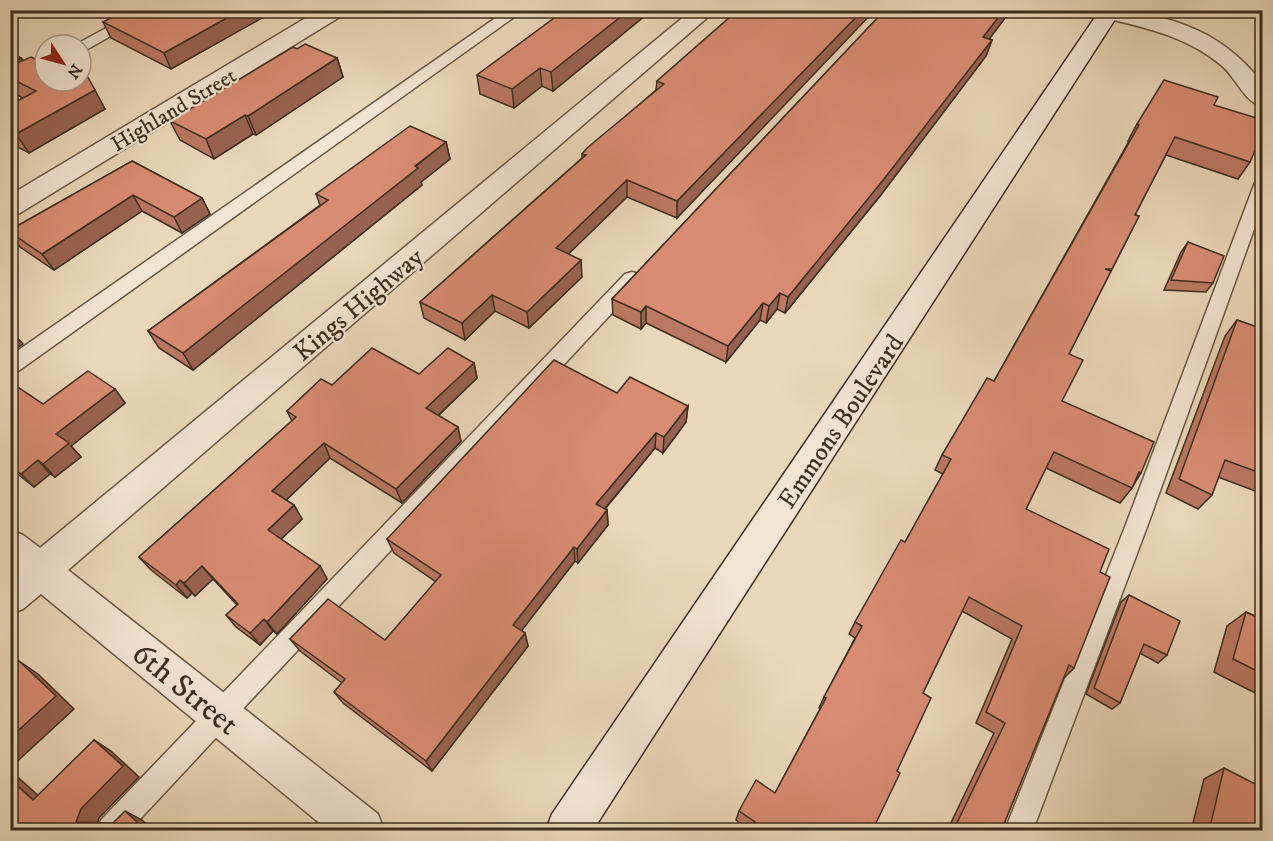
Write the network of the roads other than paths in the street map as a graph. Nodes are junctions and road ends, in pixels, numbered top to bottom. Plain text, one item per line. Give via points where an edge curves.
1 (150, 10) edge
2 (334, 10) edge
3 (517, 10) edge
4 (706, 10) edge
5 (1107, 11) edge
6 (93, 41) edge
7 (1263, 99) edge
8 (1263, 185) edge
9 (10, 207) edge
10 (649, 261) edge
11 (10, 367) edge
12 (10, 546) edge
13 (41, 571) junction
14 (10, 597) edge
15 (218, 714) junction
16 (111, 831) edge
17 (362, 831) edge
18 (568, 831) edge
19 (1019, 831) edge

1 - 6 lane
2 - 9 street, Highland Street
3 - 11 lane
4 - 13 street, Kings Highway
5 - 7 street via 1201,41 1232,62
5 - 18 street, Emmons Boulevard
8 - 19 lane
10 - 15 lane
12 - 13 street, 6th Street
13 - 14 street, Kings Highway
13 - 15 street, 6th Street
15 - 16 lane
15 - 17 street, 6th Street

